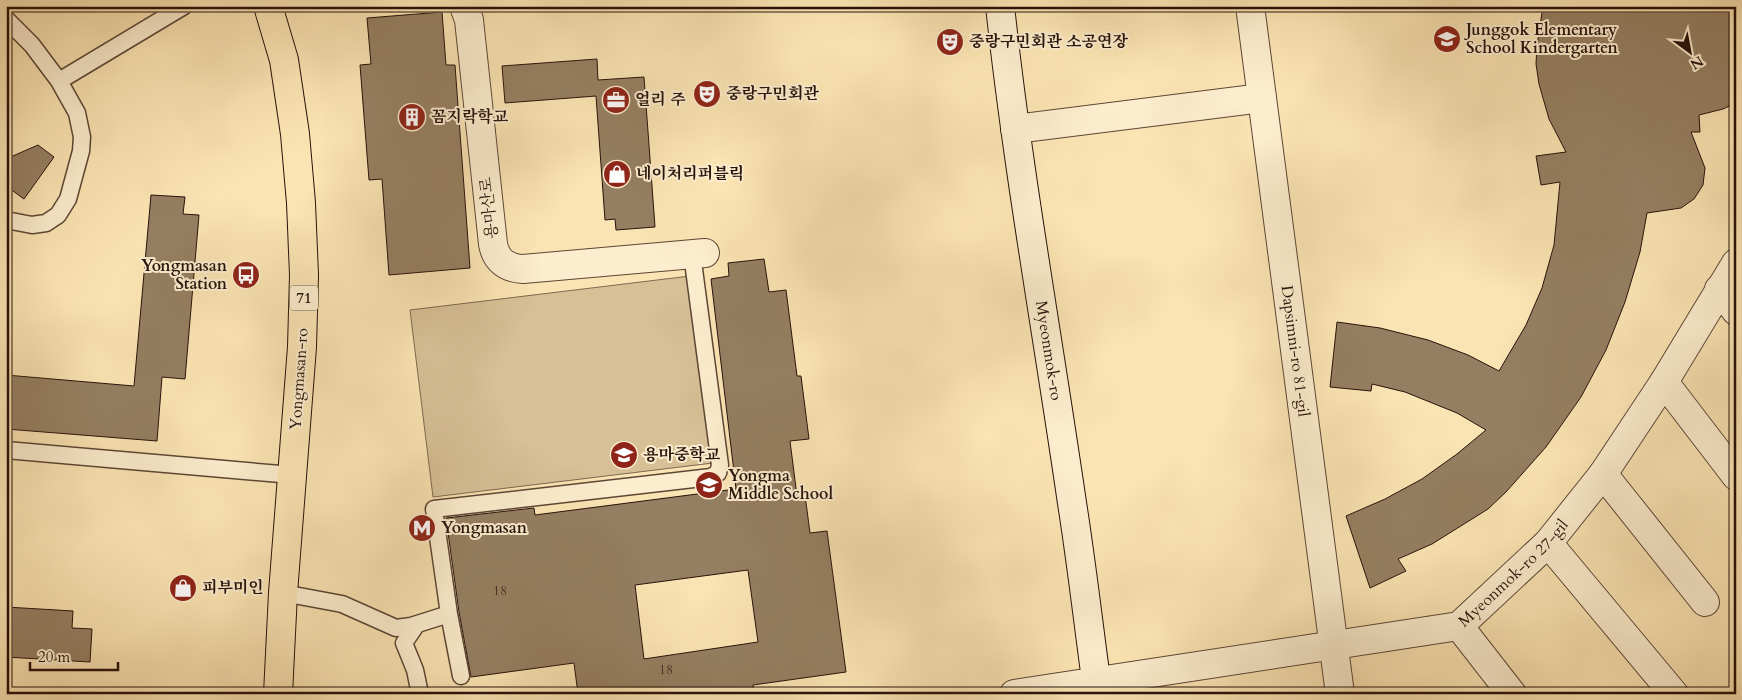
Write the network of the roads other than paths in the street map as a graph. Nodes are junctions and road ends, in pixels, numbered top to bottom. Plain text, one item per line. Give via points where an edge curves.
1 (184, 6) edge
2 (268, 6) edge
3 (464, 6) edge
4 (1000, 6) edge
5 (1250, 6) edge
6 (6, 19) edge
7 (59, 81) junction
8 (1262, 98) junction
9 (1015, 130) junction
10 (6, 220) edge
11 (699, 253) joint
12 (1736, 263) edge
13 (1719, 289) junction
14 (1736, 310) edge
15 (1664, 382) junction
16 (6, 450) edge
17 (1603, 474) junction
18 (292, 475) junction
19 (1736, 476) edge
20 (1548, 543) junction
21 (283, 593) junction
22 (1705, 602) dead end
23 (449, 614) junction
24 (418, 624) junction
25 (1459, 626) junction
26 (1334, 644) junction
27 (461, 676) dead end
28 (1097, 687) edge
29 (278, 694) edge
30 (420, 694) edge
31 (1014, 694) edge
32 (1340, 694) edge
33 (1512, 694) edge
34 (1674, 694) edge

1 - 7 lane
2 - 18 main road, Yongmasan-ro / 71 via 284,60 301,203 302,347
3 - 11 street, 용마산로 via 469,20 494,252 500,260 506,266 523,269
4 - 9 street, Myeonmok-ro
5 - 8 street, Dapsimni-ro 81-gil
6 - 7 lane via 32,45
7 - 10 lane via 77,113 82,137 68,199 58,215 46,223 32,225
8 - 9 street
8 - 26 street, Dapsimni-ro 81-gil
9 - 28 street, Myeonmok-ro
11 - 23 lane via 720,465 718,473 711,477 434,510
12 - 13 street, Myeonmok-ro 27-gil
13 - 14 street
13 - 15 street, Myeonmok-ro 27-gil
15 - 17 street, Myeonmok-ro 27-gil
15 - 19 street
16 - 18 lane
17 - 20 street, Myeonmok-ro 27-gil
17 - 22 street
18 - 21 main road, Yongmasan-ro / 71
20 - 25 street, Myeonmok-ro 27-gil
20 - 34 street
21 - 24 lane via 342,604 396,628
21 - 29 main road, Yongmasan-ro / 71
23 - 24 lane
23 - 27 lane
24 - 30 lane via 404,643 416,670
25 - 26 street, Myeonmok-ro 27-gil
25 - 33 street
26 - 28 street, Myeonmok-ro 27-gil
26 - 32 street, Dapsimni-ro 81-gil
28 - 31 street, Myeonmok-ro 27-gil

